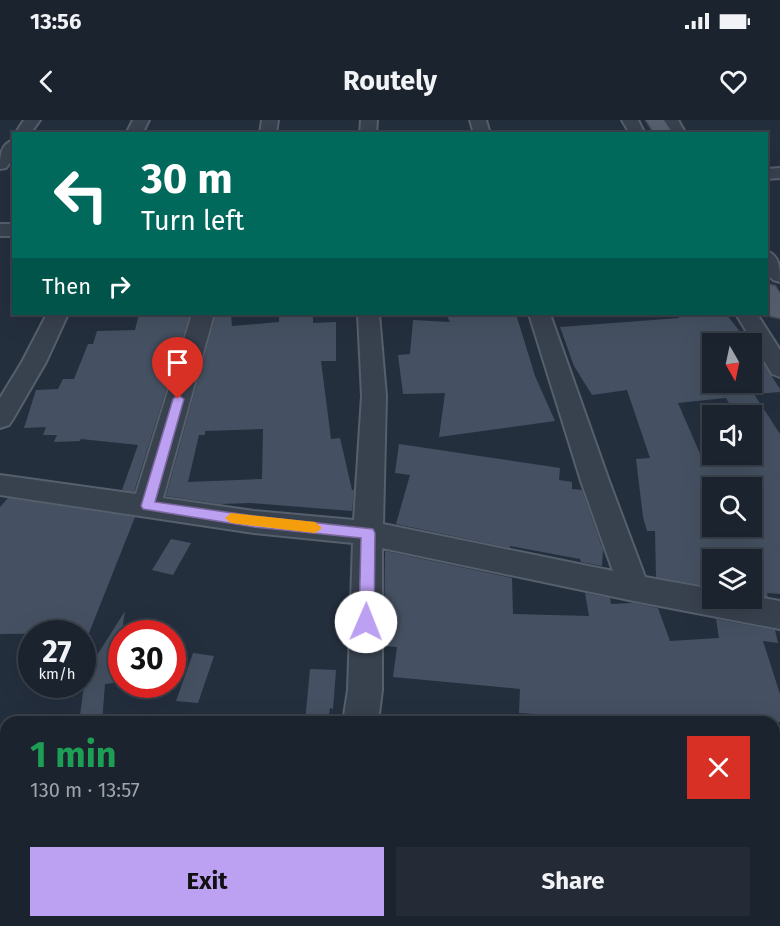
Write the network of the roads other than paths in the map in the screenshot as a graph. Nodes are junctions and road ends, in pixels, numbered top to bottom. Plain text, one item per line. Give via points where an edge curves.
1 (12, 148) edge
2 (0, 164) edge
3 (768, 265) edge
4 (775, 293) edge
5 (57, 315) edge
6 (203, 315) edge
7 (369, 315) edge
8 (540, 315) edge
9 (748, 315) edge
10 (780, 369) edge
11 (0, 419) edge
12 (0, 485) edge
13 (147, 506) junction
14 (368, 533) junction
15 (634, 588) junction
16 (780, 615) edge
17 (361, 716) edge

1 - 2 street
3 - 4 street
5 - 11 street
6 - 13 street
7 - 14 street via 374,396
8 - 15 street
9 - 10 street
12 - 13 street
13 - 14 street
14 - 15 street
14 - 17 street via 365,690
15 - 16 street

